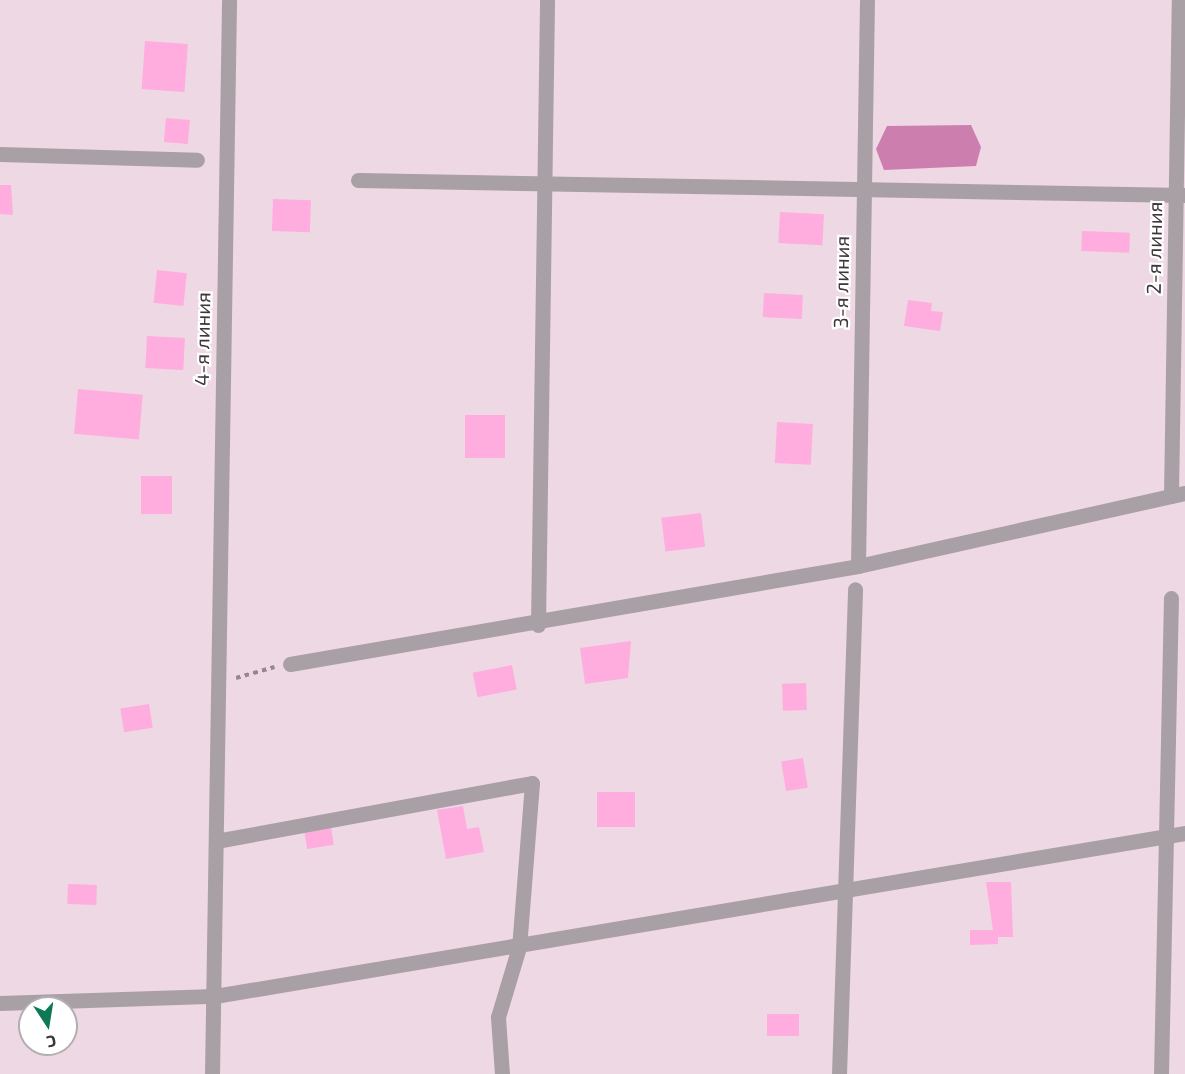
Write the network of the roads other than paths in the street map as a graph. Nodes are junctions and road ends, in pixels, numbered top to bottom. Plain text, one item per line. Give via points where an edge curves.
1 (229, 0) edge
2 (547, 0) edge
3 (867, 0) edge
4 (1179, 0) edge
5 (0, 154) edge
6 (197, 160) dead end
7 (358, 180) dead end
8 (544, 182) junction
9 (864, 190) junction
10 (1180, 195) edge
11 (1178, 495) edge
12 (858, 566) junction
13 (855, 589) dead end
14 (1171, 598) dead end
15 (538, 624) junction
16 (290, 664) road end
17 (1185, 833) edge
18 (1168, 836) junction
19 (216, 841) junction
20 (844, 894) junction
21 (519, 947) junction
22 (215, 996) junction
23 (0, 1003) edge
24 (212, 1074) edge
25 (502, 1074) edge
26 (839, 1074) edge
27 (1161, 1074) edge

1 - 19 street, 4-я линия
2 - 8 street
3 - 9 street, 3-я линия
4 - 10 street, 2-я линия
5 - 6 street
7 - 8 street
8 - 9 street
8 - 15 street
9 - 10 street
9 - 12 street, 3-я линия
10 - 11 street, 2-я линия
11 - 12 street
12 - 15 street
13 - 20 street
14 - 18 street
15 - 16 street
17 - 18 street
18 - 20 street
18 - 27 street
19 - 21 street via 532,783
19 - 22 street, 4-я линия
20 - 21 street
20 - 26 street
21 - 22 street
21 - 25 street via 498,1017
22 - 23 street
22 - 24 street, 4-я линия

